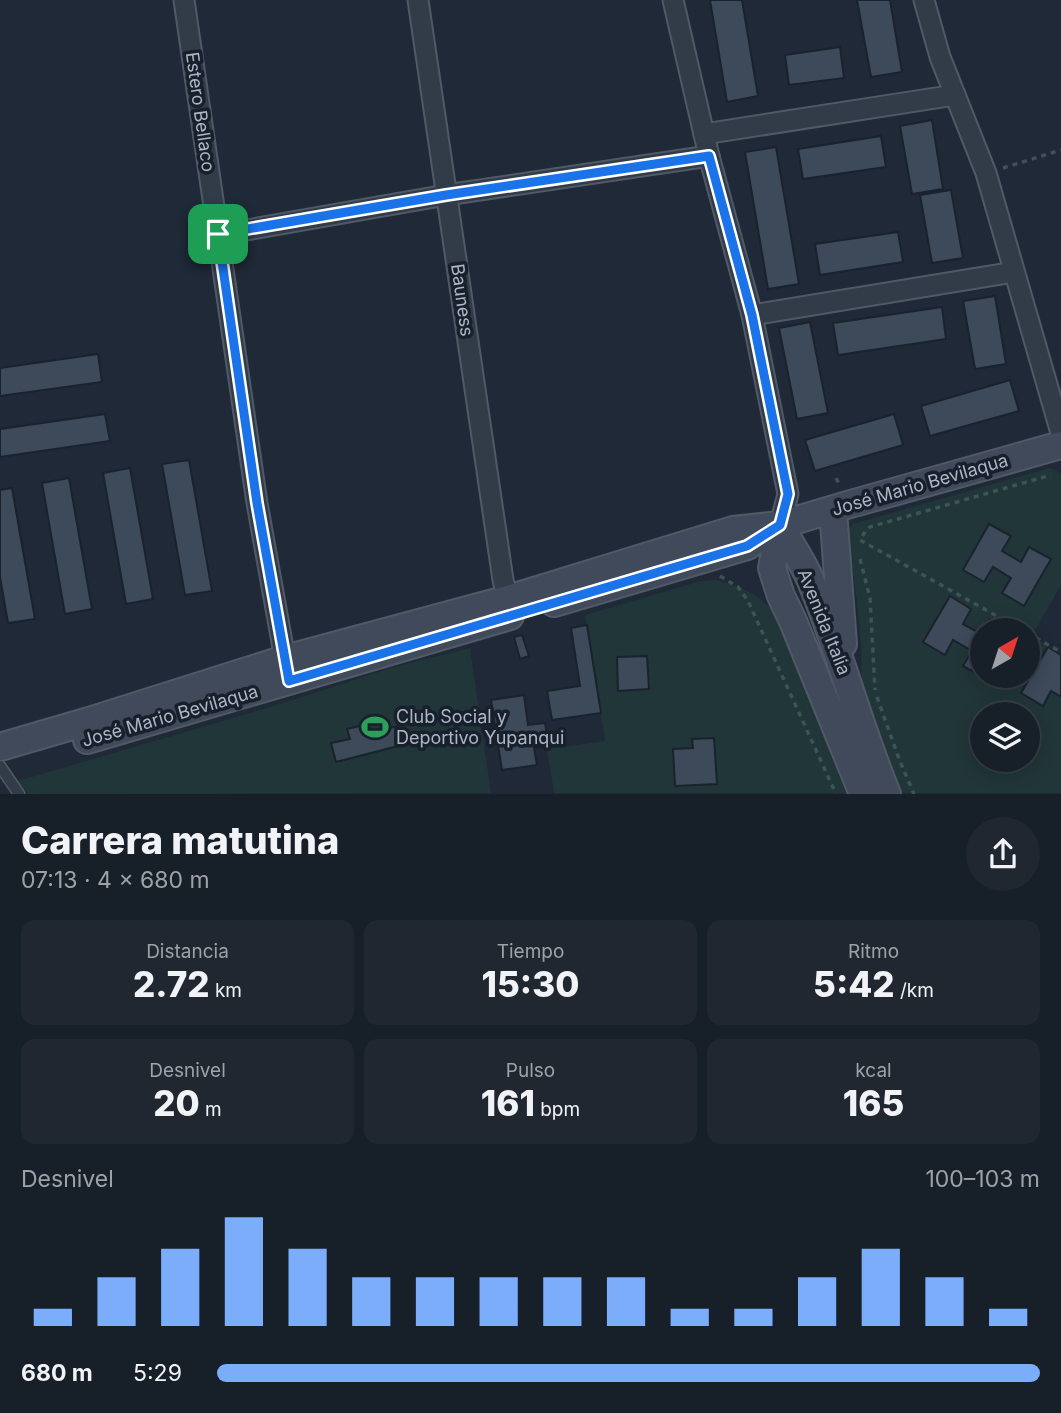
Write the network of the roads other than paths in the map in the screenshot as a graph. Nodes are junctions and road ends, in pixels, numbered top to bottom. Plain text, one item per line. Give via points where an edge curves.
1 (184, 0) edge
2 (418, 0) edge
3 (673, 0) edge
4 (924, 0) edge
5 (955, 95) junction
6 (704, 134) junction
7 (709, 156) junction
8 (446, 195) junction
9 (218, 234) junction
10 (1014, 272) junction
11 (752, 315) junction
12 (1061, 433) edge
13 (1061, 445) edge
14 (840, 508) junction
15 (780, 525) junction
16 (508, 598) junction
17 (844, 669) junction
18 (287, 670) junction
19 (0, 747) edge
20 (0, 766) edge
21 (19, 793) edge
22 (863, 793) edge
23 (906, 793) edge

1 - 9 street, Estero Bellaco
2 - 8 street, Bauness
3 - 6 street
4 - 5 street
5 - 6 street
5 - 10 street via 986,173
6 - 7 street
7 - 8 street
7 - 11 street
8 - 9 street
8 - 16 street, Bauness
9 - 18 street, Estero Bellaco via 257,503
10 - 11 street
10 - 12 street
11 - 15 street via 788,494
13 - 14 main road, José Mario Bevilaqua
14 - 15 main road, José Mario Bevilaqua
14 - 17 main road
15 - 16 main road, José Mario Bevilaqua via 733,530
15 - 17 main road, Avenida Italia via 810,578
15 - 18 main road, José Mario Bevilaqua via 747,546
15 - 22 main road, Avenida Italia via 772,568
16 - 18 main road, José Mario Bevilaqua
17 - 23 main road, Avenida Italia via 877,769
18 - 19 main road, José Mario Bevilaqua
18 - 20 main road, José Mario Bevilaqua
20 - 21 lane

